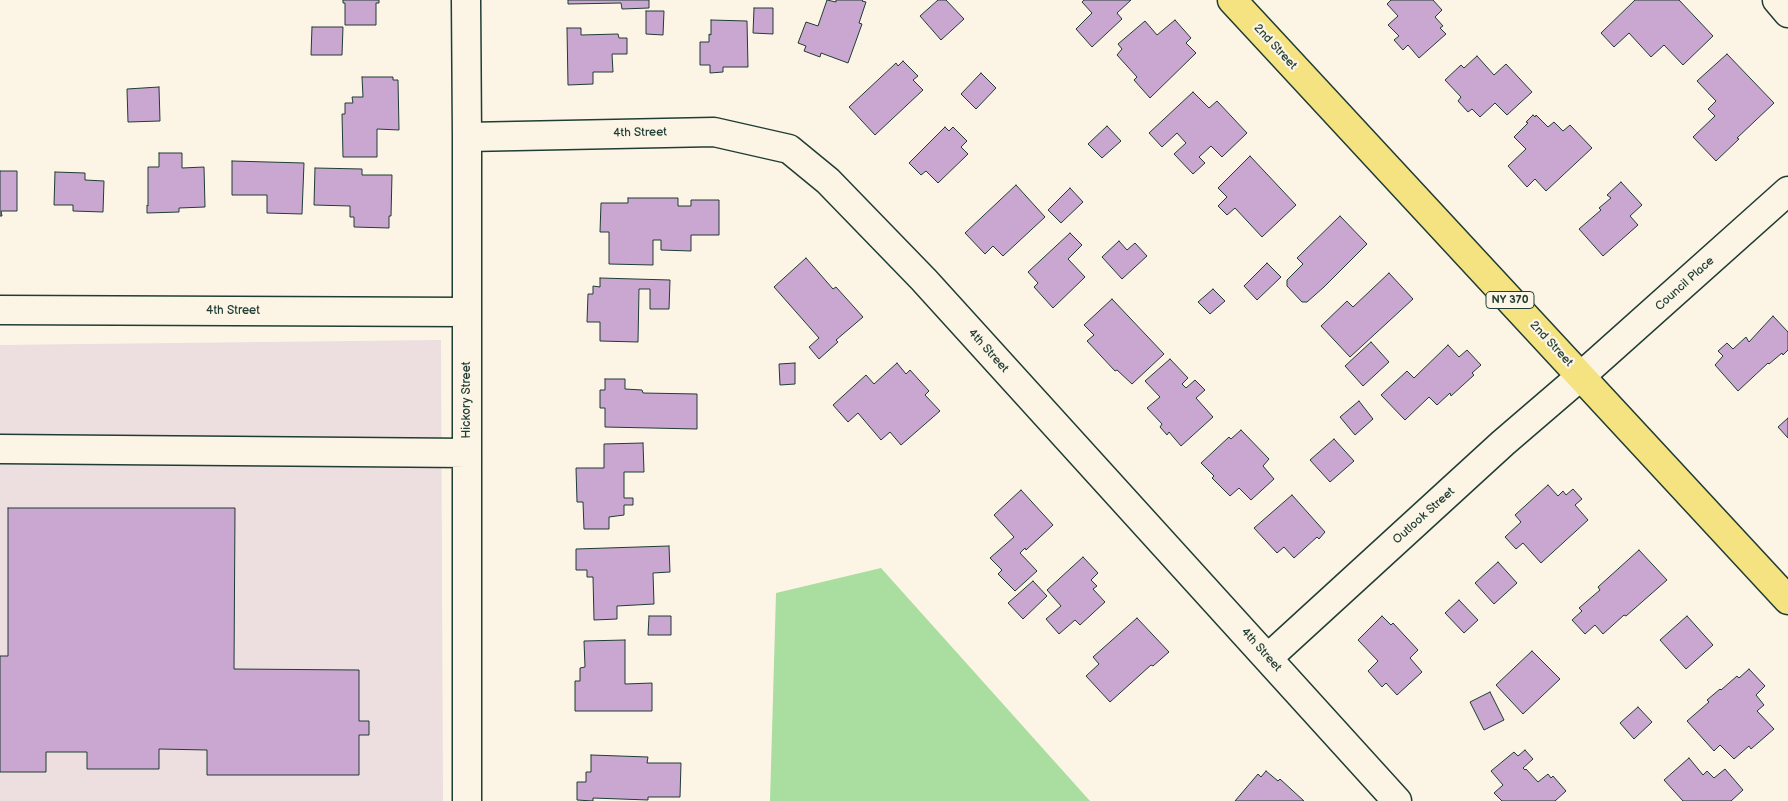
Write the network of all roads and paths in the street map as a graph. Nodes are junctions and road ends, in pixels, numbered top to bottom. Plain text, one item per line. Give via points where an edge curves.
1 (466, 0) edge
2 (1232, 0) edge
3 (1776, 0) edge
4 (1788, 12) edge
5 (467, 136) junction
6 (1788, 191) edge
7 (0, 310) edge
8 (466, 312) junction
9 (1581, 376) junction
10 (0, 449) edge
11 (467, 454) junction
12 (1788, 600) edge
13 (1268, 658) junction
14 (467, 801) edge
15 (1397, 801) edge

1 - 5 street, Hickory Street
2 - 9 main road, 2nd Street / NY 370
3 - 4 street
5 - 8 street, Hickory Street
5 - 13 street, 4th Street via 714,132 789,148 828,181 924,280
6 - 9 street, Council Place
7 - 8 street, 4th Street
8 - 11 street, Hickory Street
9 - 12 main road, 2nd Street / NY 370
9 - 13 street, Outlook Street
10 - 11 street
11 - 14 street, Hickory Street
13 - 15 street, 4th Street

